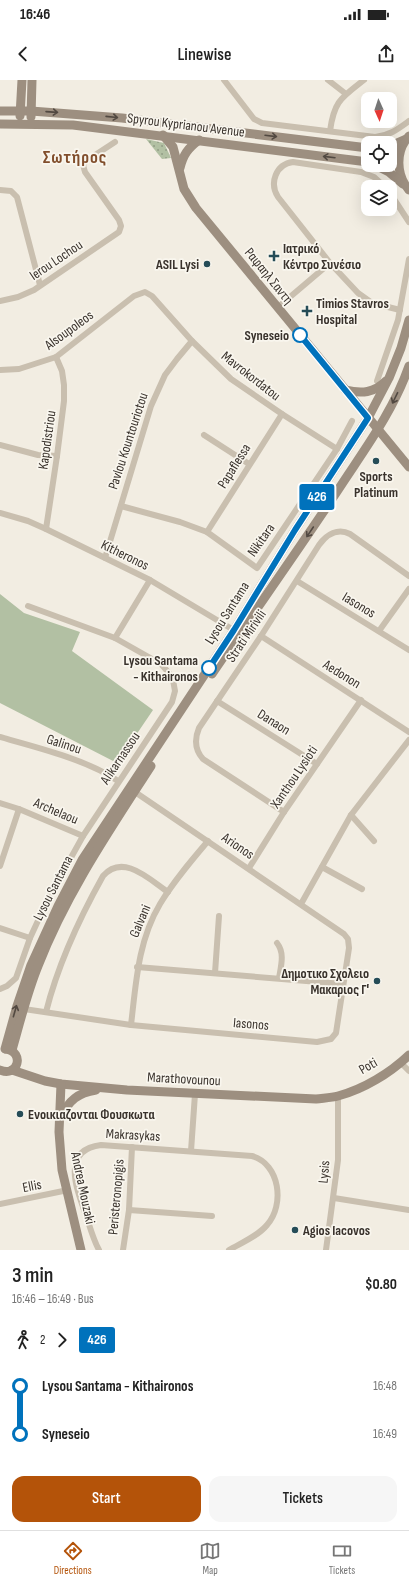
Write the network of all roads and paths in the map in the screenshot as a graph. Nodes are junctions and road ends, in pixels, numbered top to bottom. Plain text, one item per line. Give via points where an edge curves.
1 (22, 80) edge
2 (32, 80) edge
3 (224, 80) edge
4 (328, 80) edge
5 (364, 80) edge
6 (346, 94) junction
7 (20, 110) junction
8 (0, 111) edge
9 (31, 111) junction
10 (409, 121) edge
11 (20, 123) junction
12 (0, 124) edge
13 (31, 124) junction
14 (330, 131) junction
15 (163, 135) junction
16 (408, 137) edge
17 (199, 140) junction
18 (115, 142) dead end
19 (397, 142) edge
20 (361, 147) edge
21 (361, 161) edge
22 (180, 172) junction
23 (389, 172) edge
24 (377, 180) edge
25 (407, 188) edge
26 (0, 190) edge
27 (397, 204) edge
28 (409, 222) edge
29 (409, 260) edge
30 (330, 263) junction
31 (40, 286) junction
32 (144, 292) joint
33 (0, 301) edge
34 (277, 308) junction
35 (400, 310) junction
36 (409, 320) edge
37 (192, 341) junction
38 (56, 357) junction
39 (409, 366) edge
40 (0, 370) edge
41 (389, 378) junction
42 (377, 381) dead end
43 (345, 390) junction
44 (282, 414) junction
45 (368, 418) junction
46 (352, 420) dead end
47 (378, 429) junction
48 (204, 435) dead end
49 (0, 445) edge
50 (337, 449) junction
51 (57, 456) junction
52 (249, 464) junction
53 (409, 467) edge
54 (121, 506) junction
55 (0, 512) edge
56 (46, 528) junction
57 (207, 532) junction
58 (105, 558) junction
59 (409, 576) edge
60 (150, 580) junction
61 (297, 581) junction
62 (409, 589) edge
63 (28, 606) dead end
64 (380, 631) junction
65 (237, 632) junction
66 (261, 636) junction
67 (114, 638) junction
68 (409, 650) edge
69 (361, 700) junction
70 (217, 701) junction
71 (409, 732) edge
72 (0, 737) edge
73 (409, 740) edge
74 (318, 764) junction
75 (118, 781) junction
76 (132, 790) junction
77 (0, 803) edge
78 (19, 809) junction
79 (284, 812) junction
80 (351, 815) junction
81 (83, 836) junction
82 (374, 840) dead end
83 (208, 841) junction
84 (0, 866) edge
85 (322, 867) junction
86 (249, 868) junction
87 (362, 889) dead end
88 (168, 892) junction
89 (301, 904) junction
90 (219, 916) dead end
91 (333, 925) joint
92 (0, 928) edge
93 (30, 938) junction
94 (277, 943) dead end
95 (137, 967) junction
96 (215, 973) junction
97 (279, 978) junction
98 (343, 984) junction
99 (0, 989) edge
100 (24, 1008) junction
101 (46, 1012) junction
102 (131, 1025) junction
103 (6, 1050) edge
104 (409, 1055) edge
105 (18, 1060) junction
106 (401, 1063) junction
107 (0, 1070) edge
108 (12, 1070) junction
109 (409, 1071) edge
110 (30, 1076) junction
111 (61, 1084) junction
112 (113, 1089) junction
113 (195, 1094) junction
114 (338, 1096) junction
115 (59, 1120) junction
116 (132, 1147) junction
117 (191, 1151) junction
118 (68, 1190) junction
119 (334, 1198) junction
120 (0, 1204) edge
121 (129, 1210) junction
122 (409, 1210) edge
123 (212, 1216) dead end
124 (81, 1250) edge
125 (99, 1250) edge
126 (123, 1250) edge
127 (229, 1250) edge
128 (326, 1250) edge

1 - 7 main road
2 - 9 main road
3 - 14 street via 258,122
4 - 6 street
5 - 6 street
6 - 14 street via 336,106
7 - 8 main road, Spyrou Kyprianou Avenue
7 - 9 main road, Spyrou Kyprianou Avenue
7 - 11 main road
9 - 13 main road
9 -> 20 main road, Spyrou Kyprianou Avenue via 122,118
10 - 14 street via 380,137
11 - 12 main road, Spyrou Kyprianou Avenue
11 - 13 main road, Spyrou Kyprianou Avenue
13 - 15 main road, Spyrou Kyprianou Avenue via 73,125
15 - 17 main road, Spyrou Kyprianou Avenue
15 - 22 main road, Ραφαηλ Σαντη via 173,147
16 - 19 main road
16 - 25 main road via 401,150 399,162 400,174
21 -> 17 main road, Spyrou Kyprianou Avenue
17 - 22 main road via 189,146 182,160
18 - 31 street, Ierou Lochou via 83,165 119,220 120,230
22 - 34 main road, Ραφαηλ Σαντη via 184,189 196,208
23 - 25 main road
24 - 30 street via 361,172 296,163 286,164 280,169 274,180 275,192
26 - 31 street via 11,191 17,197
27 - 28 street
29 - 35 street
30 - 34 street
30 - 35 street via 367,301
31 - 33 street, Ierou Lochou via 18,297
32 - 37 street, Mavrokordatou via 156,299
32 - 38 street, Alsoupoleos via 134,296
34 - 43 main road, Ραφαηλ Σαντη
35 - 42 street
36 - 41 main road, Lysou Santama
37 - 44 street, Mavrokordatou via 231,379
37 - 54 street, Pavlou Kountouriotou via 174,363 157,391 148,413
38 - 40 street, Alsoupoleos via 19,369
38 - 51 street, Kapodistriou via 64,385
39 -> 47 main road, Lysou Santama
41 - 43 main road via 372,391
41 - 45 main road, Lysou Santama
43 - 45 main road, Ραφαηλ Σαντη
44 - 50 street, Mavrokordatou
44 - 52 street, Papaflessa
45 - 47 main road, Ραφαηλ Σαντη
45 - 65 main road, Lysou Santama via 295,530
46 - 50 street, Nikitara
47 - 53 main road, Ραφαηλ Σαντη
47 -> 65 main road, Lysou Santama via 307,536
48 - 52 street
49 - 51 street via 38,455
50 - 57 street, Nikitara via 257,568
51 - 56 street, Kapodistriou
52 - 57 street, Papaflessa
54 - 57 street, Nikitara
54 - 58 street, Pavlou Kountouriotou
55 - 56 street, Kitheronos
56 - 58 street, Kitheronos
58 - 60 street, Kitheronos
59 - 61 street, Strati Mirivili via 350,534 336,532 322,541
60 - 65 street, Kitheronos
60 - 67 street
61 - 64 street, Iasonos
61 - 66 street, Strati Mirivili
62 - 64 street
63 - 67 street, Alikarnassou
64 - 68 street, Iasonos
65 - 76 main road, Lysou Santama
66 - 69 street, Aedonon
66 - 70 street, Strati Mirivili
67 - 75 street, Alikarnassou via 161,664 170,673 175,686 172,702
69 - 71 street, Aedonon
69 - 74 street, Xanthou Lysioti
70 - 74 street, Danaon
70 - 79 street, Strati Mirivili via 197,731 195,741 199,754
72 - 75 street, Galinou via 83,763
73 - 80 street
74 - 79 street, Xanthou Lysioti
75 - 81 street, Alikarnassou
76 - 83 street, Arionos
76 - 100 main road, Lysou Santama via 78,882 41,960
103 -> 76 main road, Lysou Santama via 31,965 58,906 82,860
77 - 78 street, Archelaou
78 - 81 street, Archelaou
78 - 84 street, Archelaou
79 - 86 street, Xanthou Lysioti
80 - 82 street
80 - 85 street
81 - 93 street, Alikarnassou
83 - 86 street, Arionos
83 - 88 street, Galvani
85 - 87 street
85 - 89 street
86 - 89 street, Arionos
88 - 95 street, Galvani via 148,930
88 - 101 street via 132,868 118,867 108,871 77,926 54,982
89 - 91 street, Arionos
90 - 96 street
91 - 98 street, Iasonos via 349,942
92 - 93 street
93 - 99 street, Alikarnassou via 16,978 8,986
94 - 97 street via 282,956
95 - 96 street
95 - 102 street, Galvani
96 - 97 street
97 - 98 street
98 - 102 street, Iasonos via 336,1033 327,1041
100 - 101 street, Iasonos
100 - 103 main road, Lysou Santama
101 - 102 street, Iasonos
103 - 105 main road via 17,1056
104 - 106 main road, Poti
105 - 108 main road
105 - 110 main road
106 - 109 street
106 - 114 main road, Poti via 370,1083
107 - 108 main road, Marathovounou
108 - 110 main road, Marathovounou
110 - 111 main road, Marathovounou
111 - 112 main road, Marathovounou
111 - 115 main road, Andrea Mouzaki
112 - 113 main road, Marathovounou
112 - 115 main road via 78,1095 67,1105
113 - 114 main road, Marathovounou via 297,1099
113 - 117 street
114 - 119 street, Lysis via 338,1160
115 - 118 main road, Andrea Mouzaki via 62,1170
116 - 117 street, Makrasykas
116 - 121 street, Peristeronopigis
116 - 125 street, Makrasykas via 94,1146 80,1155 75,1165 76,1188
117 - 127 street, Makrasykas via 257,1158 265,1163 274,1176 277,1199 270,1222 259,1232
118 - 120 street, Ellis
118 - 124 main road, Andrea Mouzaki
119 - 122 street
119 - 128 street, Lysis
121 - 123 street
121 - 126 street, Peristeronopigis

